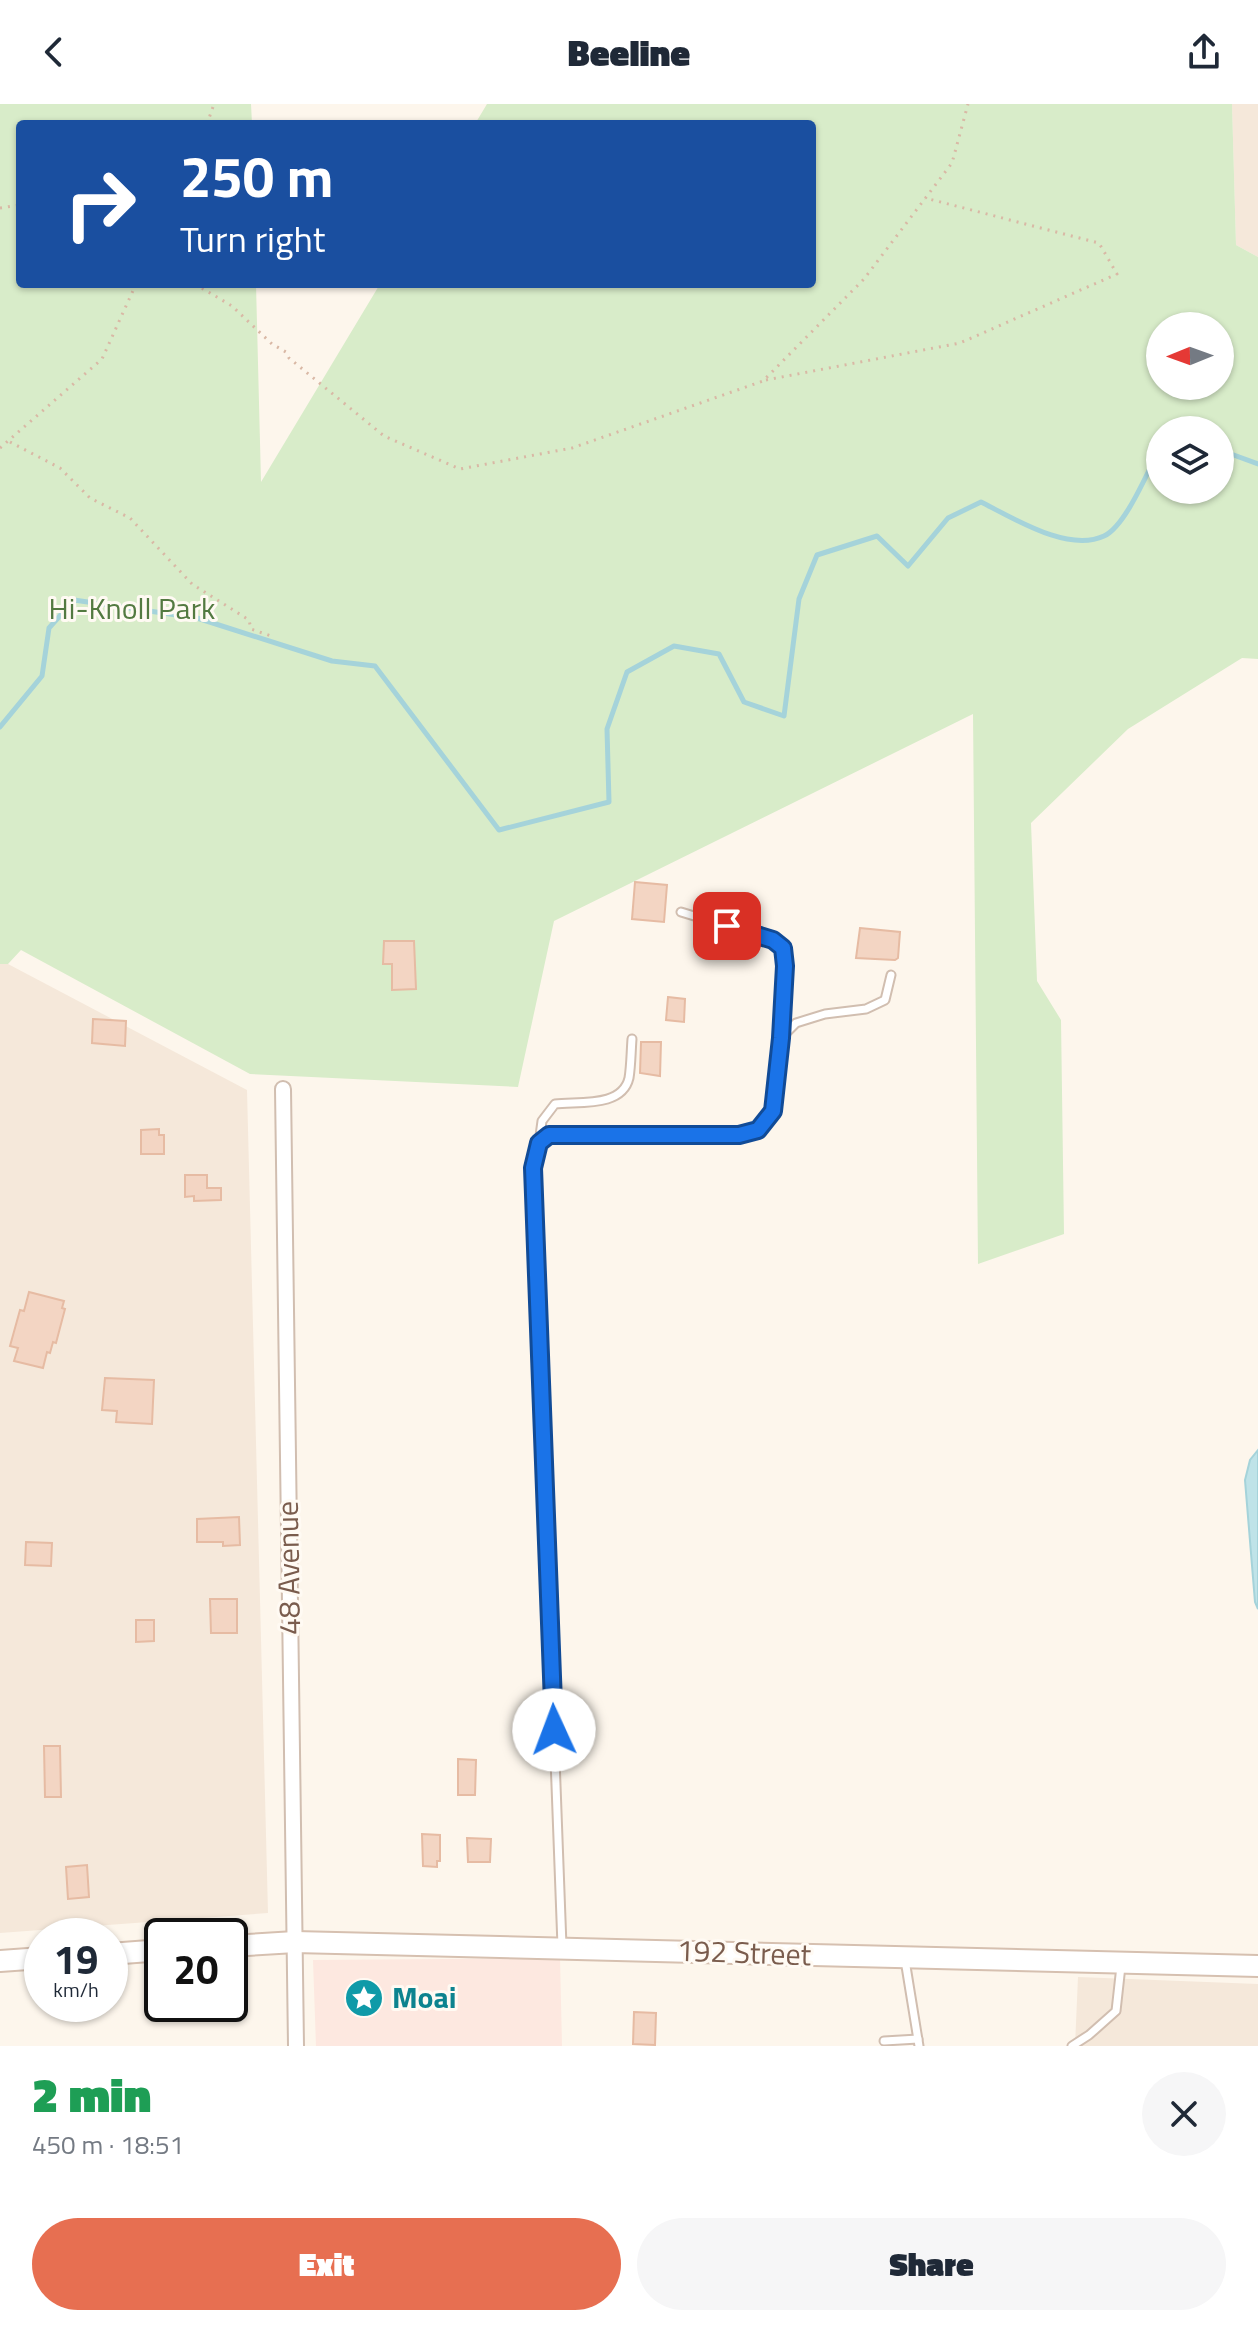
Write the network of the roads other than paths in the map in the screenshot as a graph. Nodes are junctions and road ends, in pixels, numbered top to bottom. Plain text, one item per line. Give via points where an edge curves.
1 (681, 912) dead end
2 (891, 975) dead end
3 (781, 1038) junction
4 (632, 1039) dead end
5 (283, 1089) dead end
6 (539, 1143) junction
7 (295, 1942) junction
8 (248, 1945) edge
9 (562, 1948) junction
10 (905, 1958) junction
11 (24, 1959) edge
12 (0, 1961) edge
13 (1121, 1963) junction
14 (1258, 1966) edge
15 (884, 2041) dead end
16 (919, 2042) edge
17 (296, 2046) edge
18 (1072, 2046) edge

1 - 3 lane via 773,940 783,948
2 - 3 lane via 885,1000 796,1023
3 - 6 lane via 773,1111 758,1130 739,1135 549,1135
4 - 6 lane via 629,1081 622,1093 555,1104 542,1121
5 - 7 street, 48 Avenue
6 - 9 lane via 533,1168
7 - 8 main road, 192 Street
7 - 9 main road, 192 Street
7 - 17 street, 48 Avenue
9 - 10 main road, 192 Street
10 - 13 main road, 192 Street
10 - 16 lane
11 - 12 main road
13 - 14 main road, 192 Street
13 - 18 lane via 1116,2011
15 - 16 lane

